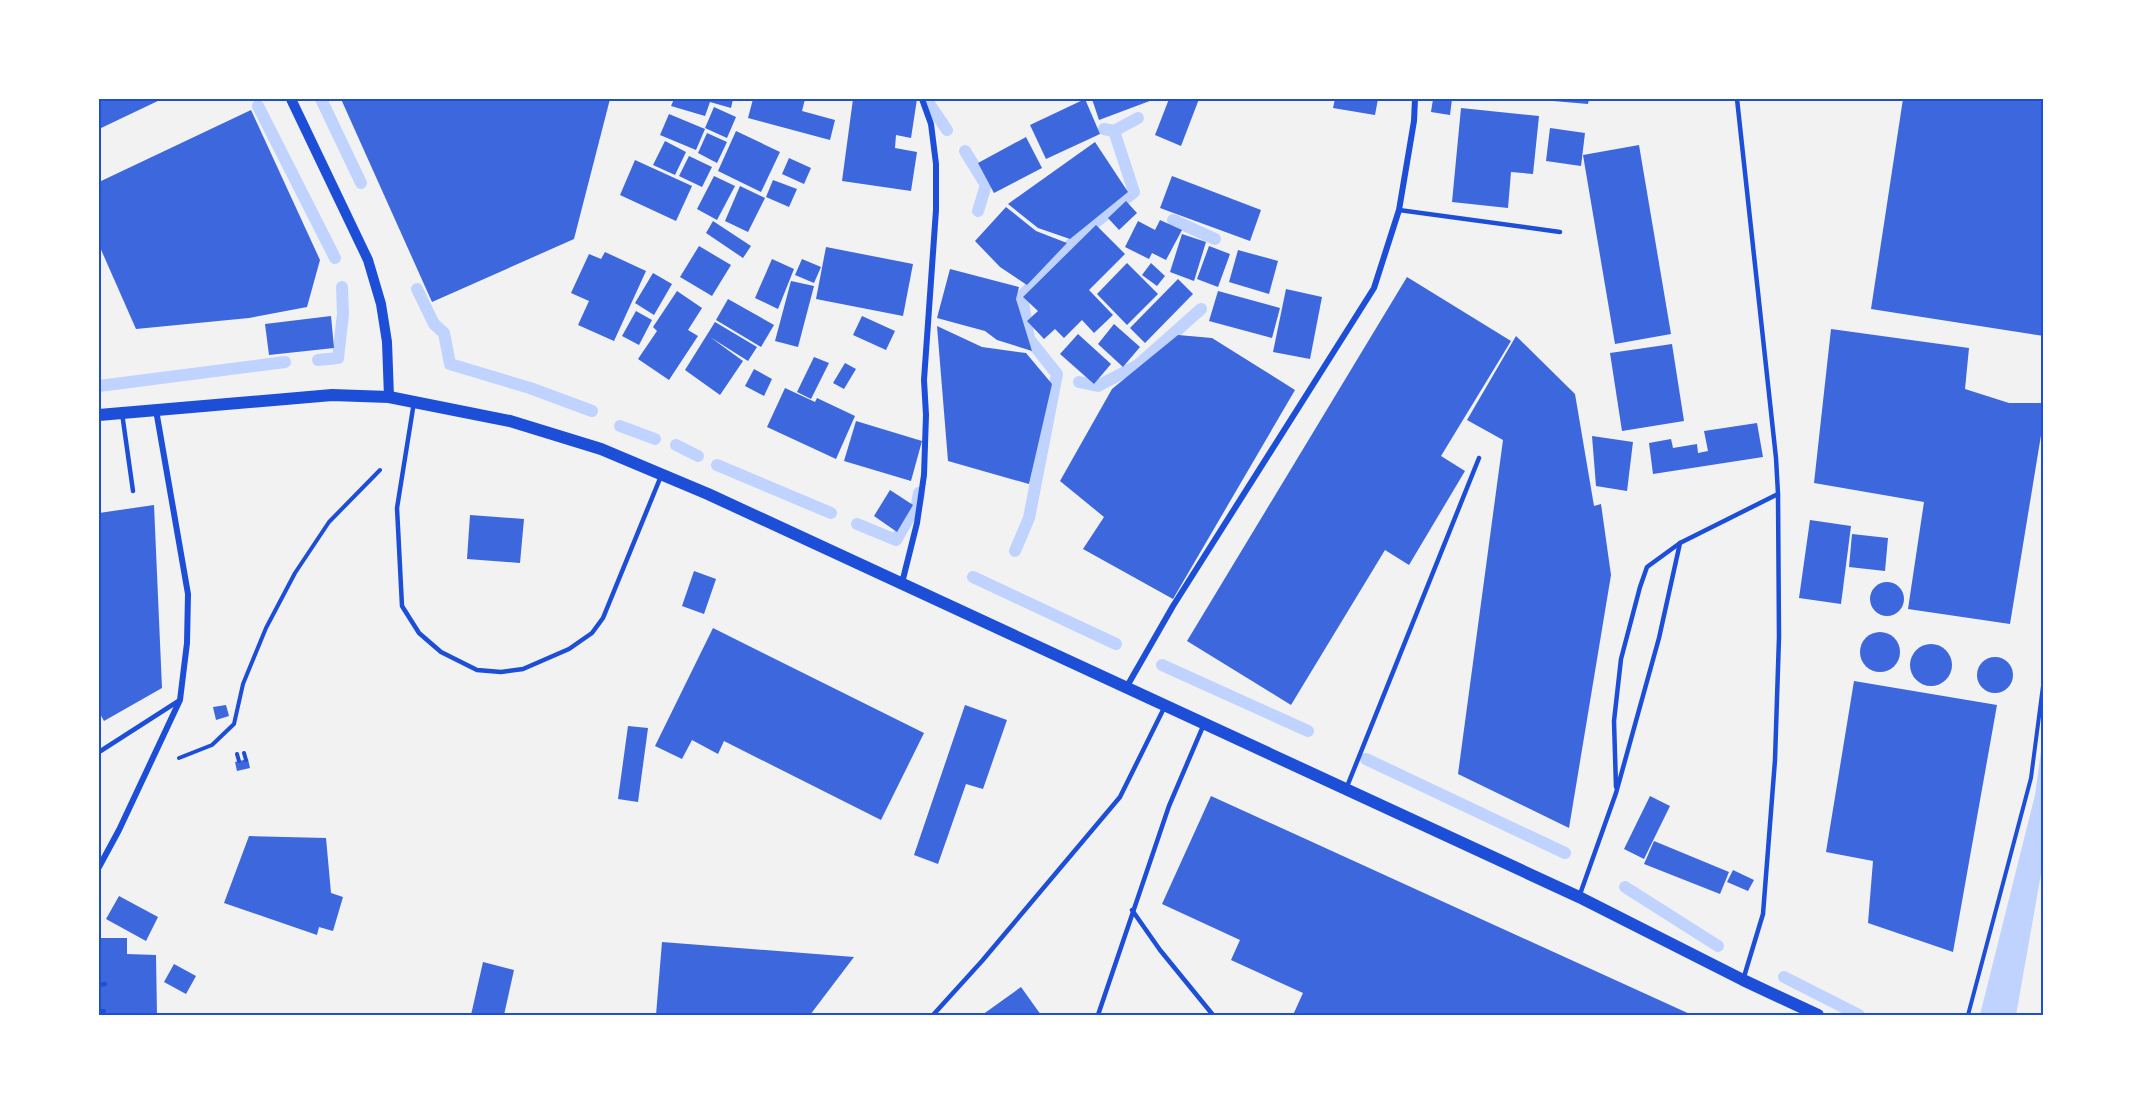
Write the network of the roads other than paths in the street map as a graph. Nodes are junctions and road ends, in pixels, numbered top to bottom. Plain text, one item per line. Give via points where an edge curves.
1 (291, 99) edge
2 (922, 99) edge
3 (1415, 99) edge
4 (1737, 99) edge
5 (1399, 210) junction
6 (1560, 232) dead end
7 (389, 397) junction
8 (414, 402) junction
9 (156, 410) junction
10 (122, 413) junction
11 (99, 416) edge
12 (1479, 458) dead end
13 (662, 473) junction
14 (133, 491) dead end
15 (1778, 494) junction
16 (1680, 543) junction
17 (902, 584) junction
18 (1126, 688) junction
19 (180, 700) junction
20 (1165, 706) junction
21 (1204, 724) junction
22 (99, 752) edge
23 (1346, 789) junction
24 (1616, 793) junction
25 (99, 867) edge
26 (1579, 897) junction
27 (1132, 910) junction
28 (1743, 980) junction
29 (933, 1015) edge
30 (1098, 1015) edge
31 (1213, 1015) edge
32 (1818, 1015) edge

1 - 7 street via 368,260 383,314
2 - 17 street via 931,124 936,210 924,380 924,475
3 - 5 street
4 - 15 lane
5 - 6 lane
5 - 18 street via 1374,288 1173,606
7 - 8 main road
7 - 9 main road via 332,395
8 - 13 main road via 510,421
8 - 13 lane via 397,508 402,606 418,633 441,652 477,670 523,669 569,649 592,633 603,618
9 - 10 main road
9 - 19 street via 188,594
10 - 11 main road
10 - 14 lane
12 - 23 lane
13 - 17 main road
15 - 16 lane
15 - 28 lane via 1776,760 1763,914
16 - 24 lane via 1659,638
16 - 24 lane via 1647,567 1621,659 1614,721
17 - 18 main road
18 - 20 main road
19 - 22 lane
19 - 25 street
20 - 21 main road
20 - 29 lane via 1120,797
21 - 23 main road
21 - 27 lane via 1169,806
23 - 26 main road
24 - 26 lane
26 - 28 main road
27 - 30 lane
27 - 31 lane
28 - 32 main road

